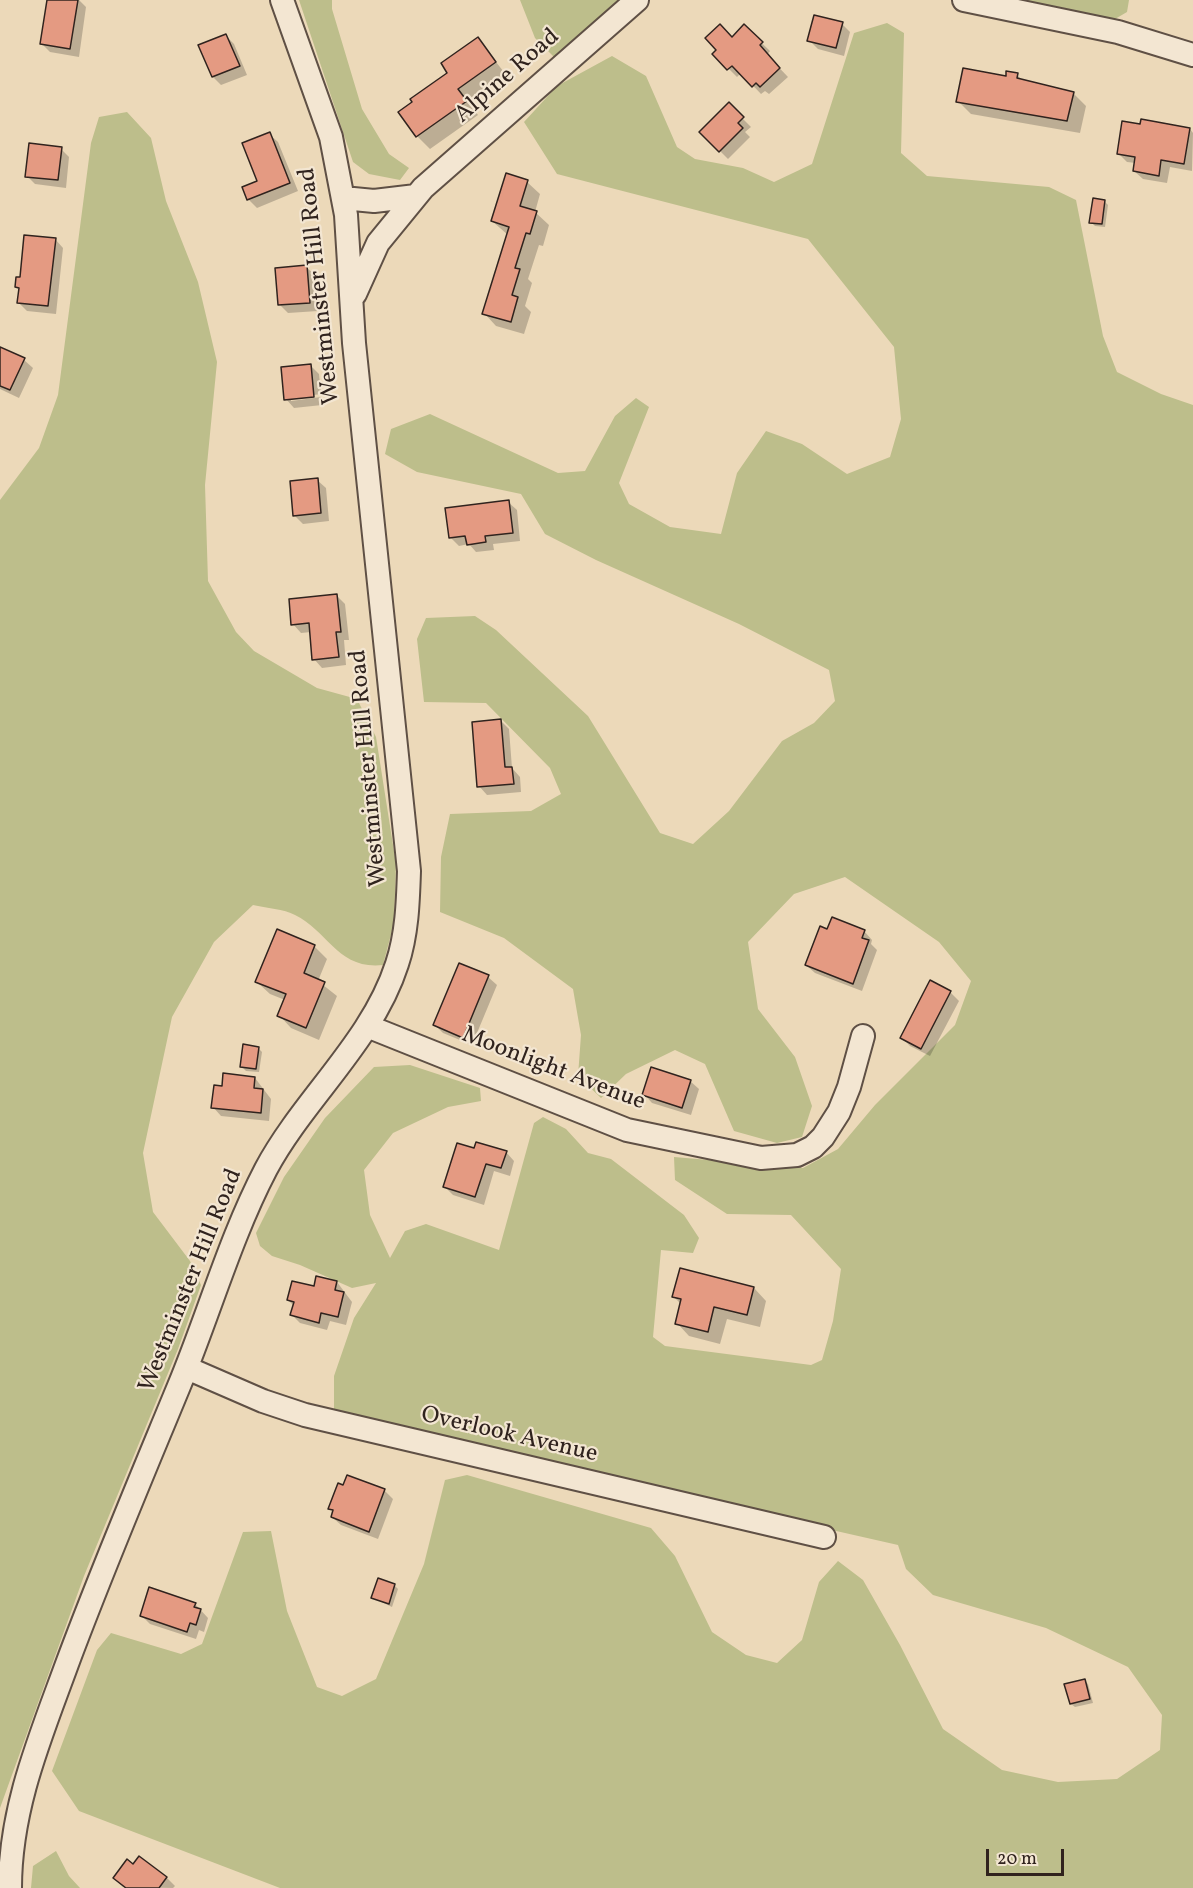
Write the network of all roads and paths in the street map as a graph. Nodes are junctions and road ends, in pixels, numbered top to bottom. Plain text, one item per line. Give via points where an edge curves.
1 (282, 0) edge
2 (637, 0) edge
3 (964, 0) edge
4 (1193, 54) edge
5 (416, 196) junction
6 (343, 198) junction
7 (352, 302) junction
8 (367, 1026) junction
9 (863, 1036) dead end
10 (187, 1368) junction
11 (824, 1537) dead end
12 (10, 1888) edge

1 - 6 street, Westminster Hill Road via 332,137
2 - 5 street, Alpine Road
3 - 4 street via 1118,32
5 - 6 street via 374,201
5 - 7 street, Alpine Road via 378,243
6 - 7 street, Westminster Hill Road
7 - 8 street, Westminster Hill Road via 409,871 405,935 398,962
8 - 9 street, Moonlight Avenue via 627,1130 761,1158 797,1155 823,1137 849,1087
8 - 10 street, Westminster Hill Road via 278,1147 239,1226
10 - 11 street, Overlook Avenue via 305,1415
10 - 12 street, Westminster Hill Road via 92,1599 28,1770 16,1816

